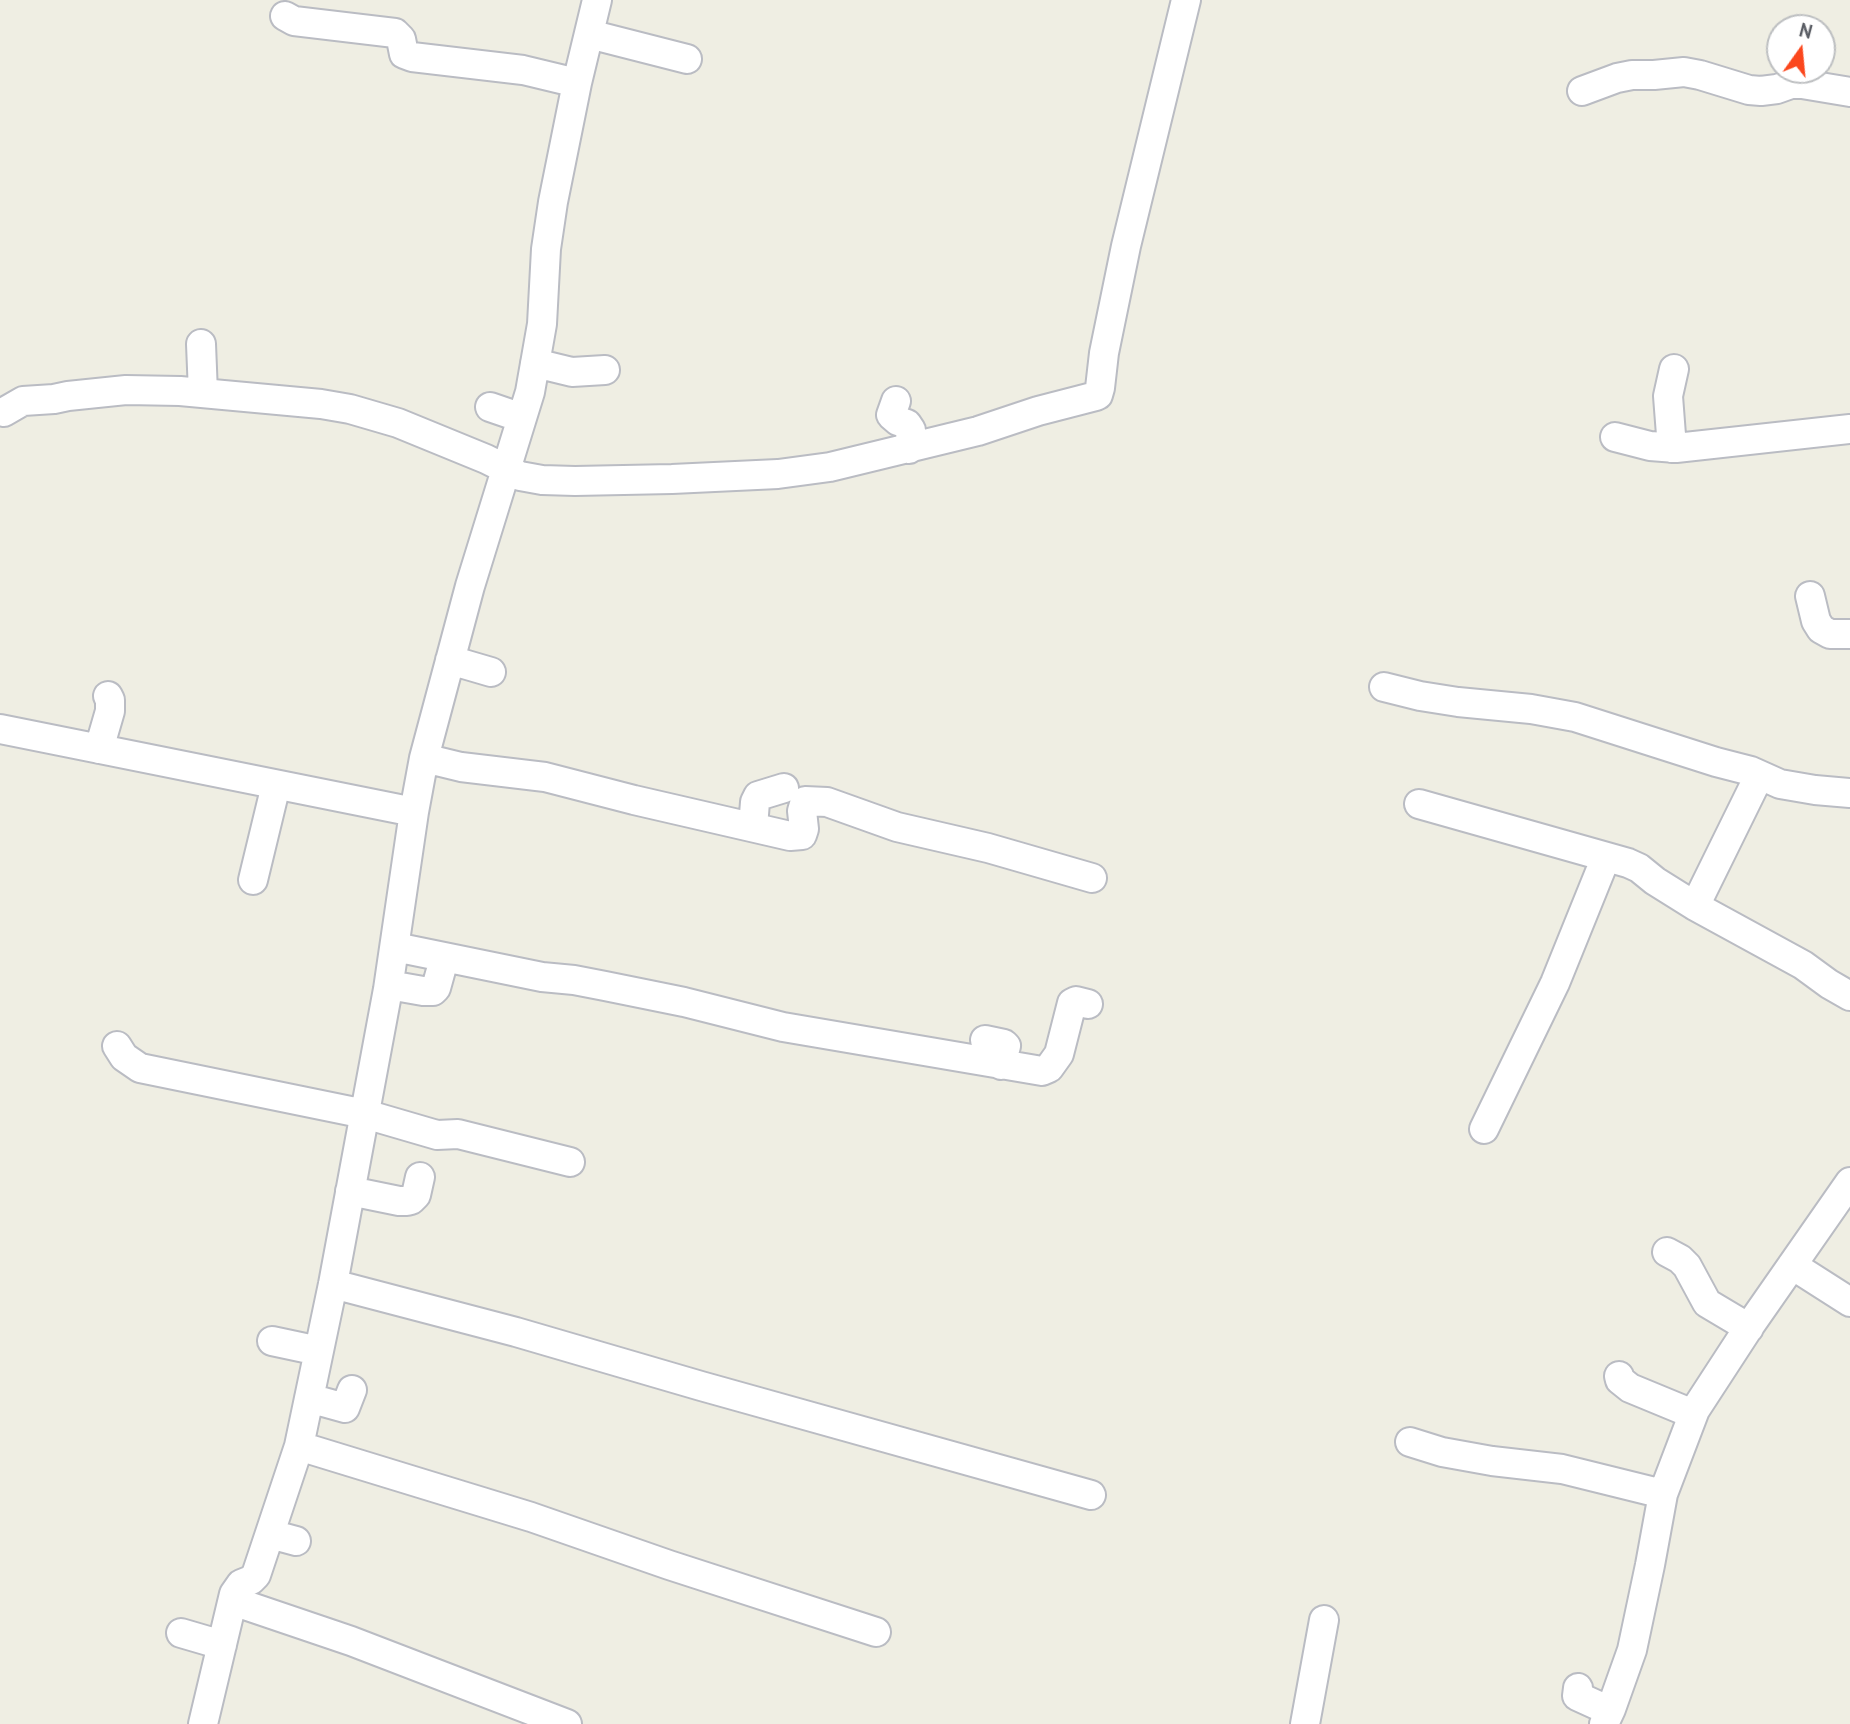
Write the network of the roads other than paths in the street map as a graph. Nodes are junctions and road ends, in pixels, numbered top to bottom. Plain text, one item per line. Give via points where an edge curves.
1 (597, 0) edge
2 (1186, 0) edge
3 (285, 16) dead end
4 (589, 34) junction
5 (687, 59) dead end
6 (577, 83) junction
7 (1582, 91) dead end
8 (1850, 92) edge
9 (201, 344) dead end
10 (535, 363) junction
11 (1674, 369) dead end
12 (605, 370) dead end
13 (203, 393) junction
14 (896, 401) dead end
15 (490, 407) dead end
16 (4, 412) dead end
17 (522, 418) junction
18 (1850, 429) edge
19 (1615, 437) dead end
20 (1672, 448) junction
21 (909, 449) junction
22 (506, 469) junction
23 (1810, 596) dead end
24 (1850, 634) edge
25 (450, 660) junction
26 (491, 672) dead end
27 (1384, 687) dead end
28 (108, 696) dead end
29 (0, 729) edge
30 (99, 749) junction
31 (424, 758) junction
32 (1759, 776) junction
33 (276, 785) junction
34 (784, 788) dead end
35 (1850, 793) edge
36 (1419, 804) dead end
37 (414, 812) junction
38 (753, 827) junction
39 (1606, 857) junction
40 (1091, 878) dead end
41 (253, 880) dead end
42 (1695, 906) junction
43 (395, 947) junction
44 (441, 970) dead end
45 (389, 985) junction
46 (1850, 996) edge
47 (1088, 1004) dead end
48 (985, 1040) dead end
49 (117, 1046) dead end
50 (1001, 1065) junction
51 (365, 1114) junction
52 (1484, 1129) dead end
53 (570, 1162) dead end
54 (420, 1177) dead end
55 (1850, 1182) edge
56 (350, 1191) junction
57 (1667, 1252) dead end
58 (1792, 1265) junction
59 (333, 1284) junction
60 (1850, 1302) edge
61 (1749, 1328) junction
62 (272, 1341) dead end
63 (319, 1351) junction
64 (1619, 1376) dead end
65 (352, 1390) dead end
66 (309, 1398) junction
67 (1693, 1414) junction
68 (1410, 1442) dead end
69 (299, 1446) junction
70 (1663, 1494) junction
71 (1091, 1495) dead end
72 (233, 1601) junction
73 (1324, 1620) dead end
74 (876, 1632) dead end
75 (181, 1633) dead end
76 (1298, 1640) dead end
77 (222, 1645) junction
78 (1317, 1661) junction
79 (1578, 1688) dead end
80 (1607, 1718) edge
81 (203, 1724) edge
82 (567, 1724) edge
83 (1305, 1724) edge

1 - 4 street
2 - 21 street via 1126,246 1098,395
3 - 6 street via 294,21 395,33 404,54 412,57
4 - 5 street
4 - 6 street
6 - 10 street via 553,202
7 - 8 street via 1632,75 1684,72 1760,92 1791,84
9 - 13 street
10 - 12 street via 572,372
10 - 17 street
11 - 20 street via 1668,396
13 - 16 street via 96,384 54,399 23,401
13 - 22 street via 350,409 432,436
14 - 21 street via 891,415 911,430
15 - 17 street
17 - 22 street
18 - 20 street
19 - 20 street
21 - 22 street via 830,467 672,479 542,480
22 - 25 street
23 - 24 street via 1821,629
25 - 26 street
25 - 31 street
27 - 32 street via 1575,717
28 - 30 street via 110,711
29 - 30 street
30 - 33 street
31 - 37 street
31 - 38 street via 545,777
32 - 35 street via 1780,784
32 - 42 street
33 - 37 street
33 - 41 street
34 - 38 street via 758,796
36 - 39 street
37 - 43 street
38 - 40 street via 800,836 803,803 827,802 897,827
39 - 42 street via 1639,868
39 - 52 street via 1555,983
42 - 46 street
43 - 45 street
43 - 50 street via 684,1002 783,1027
44 - 45 street via 433,990
45 - 51 street
47 - 50 street via 1072,1003 1059,1054 1049,1068
48 - 50 street via 1006,1046
49 - 51 street via 140,1068
51 - 53 street via 437,1135 458,1135
51 - 56 street
54 - 56 street via 416,1195 407,1201
55 - 58 street
56 - 59 street
57 - 61 street via 1687,1266 1707,1303
58 - 60 street
58 - 61 street
59 - 63 street
59 - 71 street
61 - 67 street
62 - 63 street
63 - 66 street
64 - 67 street via 1625,1385
65 - 66 street via 345,1408
66 - 69 street
67 - 70 street
68 - 70 street via 1443,1452 1562,1469
69 - 72 street via 256,1575 241,1584
69 - 74 street via 531,1517
70 - 80 street via 1632,1650
72 - 77 street
72 - 82 street
73 - 78 street
75 - 77 street
76 - 78 street
77 - 81 street
78 - 83 street
79 - 80 street via 1577,1696

